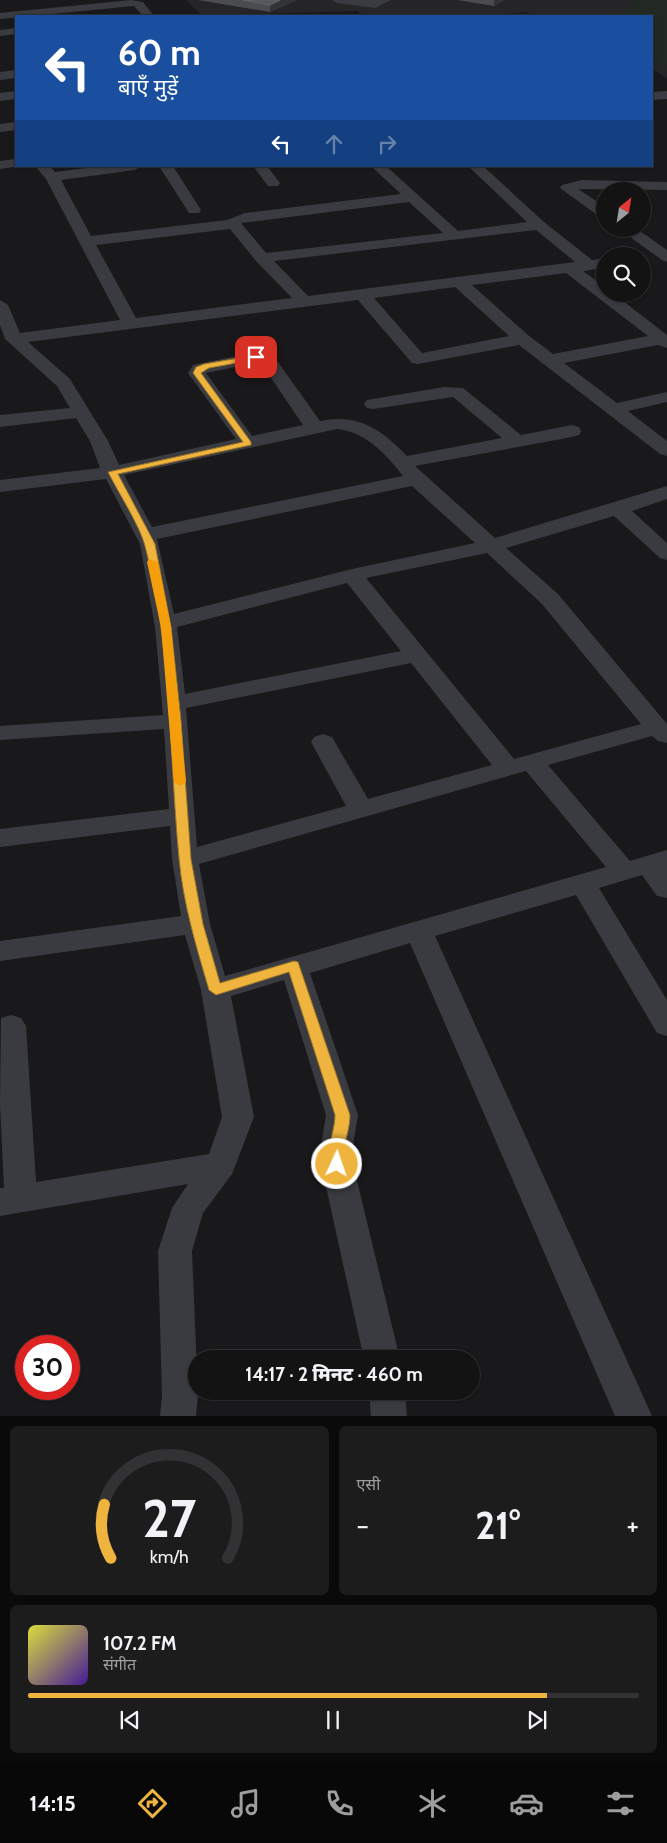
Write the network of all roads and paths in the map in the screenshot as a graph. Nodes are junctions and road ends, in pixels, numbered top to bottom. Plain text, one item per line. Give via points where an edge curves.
1 (337, 0) edge
2 (386, 0) edge
3 (114, 2) edge
4 (49, 5) edge
5 (375, 5) joint
6 (147, 15) edge
7 (0, 16) edge
8 (15, 31) edge
9 (0, 33) edge
10 (15, 63) edge
11 (0, 65) edge
12 (15, 74) edge
13 (0, 76) edge
14 (15, 95) edge
15 (667, 95) edge
16 (0, 96) edge
17 (653, 96) edge
18 (15, 126) edge
19 (0, 128) edge
20 (15, 163) edge
21 (0, 165) edge
22 (120, 167) edge
23 (167, 167) edge
24 (261, 167) edge
25 (379, 167) edge
26 (476, 167) edge
27 (47, 172) edge
28 (273, 183) dead end
29 (596, 184) edge
30 (651, 186) edge
31 (667, 186) edge
32 (412, 197) junction
33 (596, 208) edge
34 (194, 210) dead end
35 (234, 224) junction
36 (539, 225) junction
37 (455, 236) junction
38 (640, 238) edge
39 (88, 241) junction
40 (665, 256) edge
41 (651, 257) edge
42 (262, 258) junction
43 (596, 264) edge
44 (588, 265) junction
45 (570, 268) junction
46 (460, 283) junction
47 (364, 296) junction
48 (304, 301) junction
49 (0, 305) edge
50 (130, 323) junction
51 (522, 339) junction
52 (14, 340) junction
53 (664, 341) edge
54 (550, 360) junction
55 (667, 397) edge
56 (373, 404) dead end
57 (612, 409) junction
58 (82, 412) junction
59 (0, 421) edge
60 (315, 428) junction
61 (572, 431) dead end
62 (518, 442) junction
63 (248, 444) junction
64 (667, 450) edge
65 (410, 470) junction
66 (112, 472) junction
67 (0, 486) edge
68 (667, 492) edge
69 (618, 509) junction
70 (145, 535) junction
71 (491, 546) junction
72 (667, 554) edge
73 (352, 576) junction
74 (165, 623) junction
75 (416, 655) junction
76 (175, 712) junction
77 (662, 731) edge
78 (0, 733) edge
79 (323, 742) dead end
80 (532, 762) junction
81 (508, 768) junction
82 (361, 810) junction
83 (182, 816) junction
84 (0, 838) edge
85 (185, 859) junction
86 (646, 865) edge
87 (583, 883) junction
88 (667, 889) edge
89 (196, 924) junction
90 (419, 930) junction
91 (0, 951) edge
92 (294, 966) junction
93 (216, 990) junction
94 (667, 1025) edge
95 (11, 1026) dead end
96 (221, 1165) junction
97 (10, 1200) edge
98 (380, 1350) edge
99 (388, 1400) edge
100 (178, 1416) edge
101 (389, 1416) edge
102 (634, 1416) edge

1 - 5 street
2 - 5 street
3 - 4 street
3 - 6 street via 137,3
4 - 7 street
8 - 9 street
10 - 11 street
12 - 13 street
14 - 16 street
15 - 17 street
18 - 19 street
20 - 21 street
22 - 27 street
23 - 34 street
24 - 28 street
25 - 32 street
26 - 36 street
27 - 39 street
29 - 33 street via 567,188
30 - 31 street
32 - 35 street via 245,217 234,221
32 - 37 street
35 - 39 street
35 - 42 street
36 - 37 street
36 - 44 street
37 - 42 street
38 - 40 street
39 - 50 street
40 - 41 street
42 - 48 street
43 - 44 street
44 - 45 street
45 - 46 street
45 - 53 street
46 - 47 street
46 - 51 street
47 - 48 street
47 - 51 street via 418,359
48 - 50 street
49 - 52 street
50 - 52 street
51 - 54 street
52 - 58 street via 64,383
53 - 54 street
54 - 57 street
55 - 57 street
56 - 62 street via 457,392
57 - 64 street
58 - 59 street
58 - 66 street
60 - 63 street
60 - 63 street via 264,359 256,357 199,369 197,373
60 - 65 street via 337,423 358,426
61 - 62 street
62 - 65 street
63 - 66 street
65 - 70 street
65 - 71 street
66 - 67 street
66 - 70 street
68 - 69 street
69 - 71 street
69 - 72 street
70 - 74 street via 150,544
71 - 73 street
71 - 77 street via 550,599
73 - 74 street
73 - 75 street
74 - 76 street
75 - 76 street
75 - 81 street
76 - 78 street
76 - 83 street
77 - 80 street
79 - 82 street
80 - 81 street
80 - 86 street
81 - 82 street
82 - 85 street
83 - 84 street
83 - 85 street
85 - 89 street
86 - 87 street
86 - 88 street
87 - 90 street
87 - 94 street
89 - 91 street
89 - 93 street
90 - 92 street
90 - 102 street
92 - 93 street
92 - 98 street via 342,1115 337,1164
93 - 96 street via 238,1117
95 - 97 street
96 - 97 street
96 - 100 street via 188,1208 175,1251
99 - 101 street

